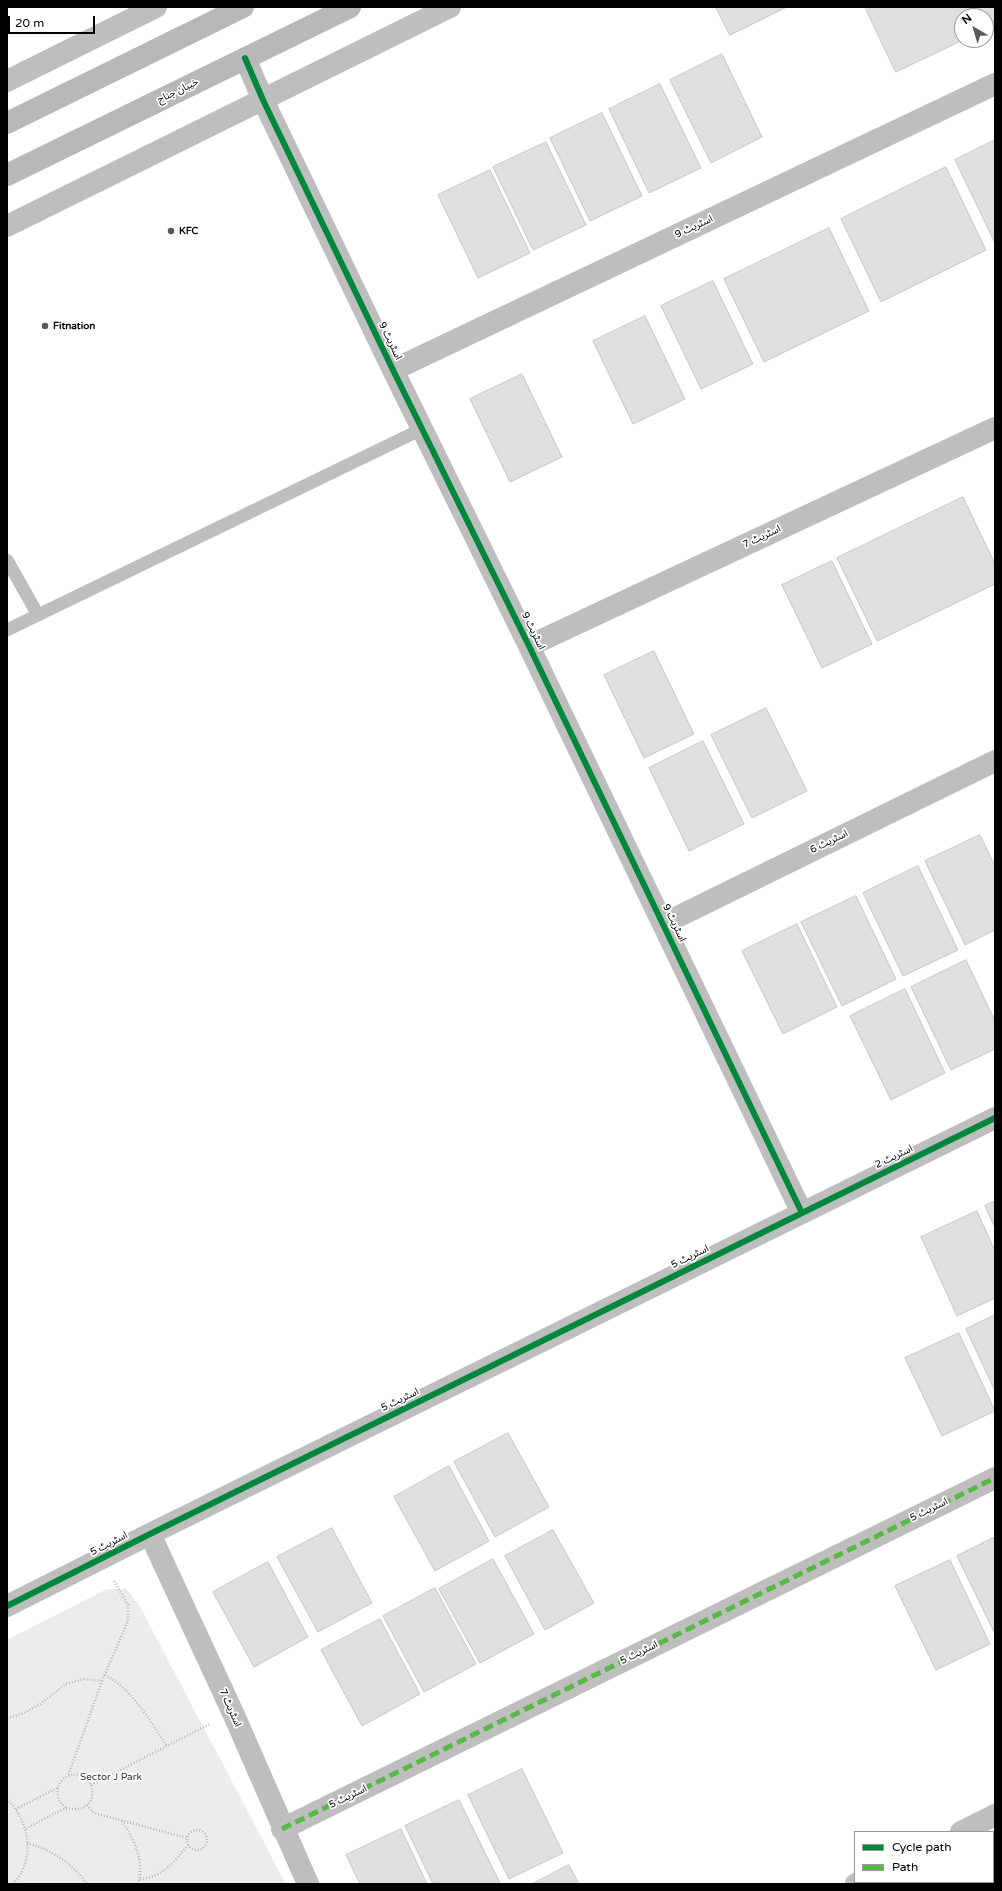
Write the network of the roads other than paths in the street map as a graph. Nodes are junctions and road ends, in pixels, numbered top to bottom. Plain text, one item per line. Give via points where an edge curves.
1 (156, 7) edge
2 (243, 7) edge
3 (350, 7) edge
4 (450, 7) edge
5 (245, 58) junction
6 (7, 81) edge
7 (995, 84) edge
8 (262, 100) junction
9 (7, 123) edge
10 (7, 175) edge
11 (7, 226) edge
12 (393, 370) junction
13 (995, 428) edge
14 (422, 429) junction
15 (7, 560) edge
16 (38, 615) junction
17 (7, 630) edge
18 (529, 646) junction
19 (995, 761) edge
20 (663, 924) junction
21 (995, 1118) edge
22 (802, 1213) junction
23 (995, 1478) edge
24 (150, 1534) junction
25 (9, 1600) edge
26 (995, 1816) edge
27 (282, 1829) junction
28 (963, 1831) edge
29 (308, 1884) edge

1 - 6 street
2 - 9 main road
3 - 5 main road, خیبان جناح
4 - 8 street
5 - 8 street, اسٹریٹ 9
5 - 10 main road, خیبان جناح
7 - 12 street, اسٹریٹ 9
8 - 11 street
8 - 12 street, اسٹریٹ 9
12 - 14 street, اسٹریٹ 9
13 - 18 street, اسٹریٹ 7
14 - 16 lane
14 - 18 street, اسٹریٹ 9
15 - 16 lane
16 - 17 lane
18 - 20 street, اسٹریٹ 9
19 - 20 street, اسٹریٹ 6
20 - 22 street, اسٹریٹ 9
21 - 22 street, اسٹریٹ 2
22 - 24 street, اسٹریٹ 5
23 - 27 street, اسٹریٹ 5
24 - 25 street, اسٹریٹ 5
24 - 27 street, اسٹریٹ 7 via 233,1712
26 - 28 street
27 - 29 street, اسٹریٹ 7

